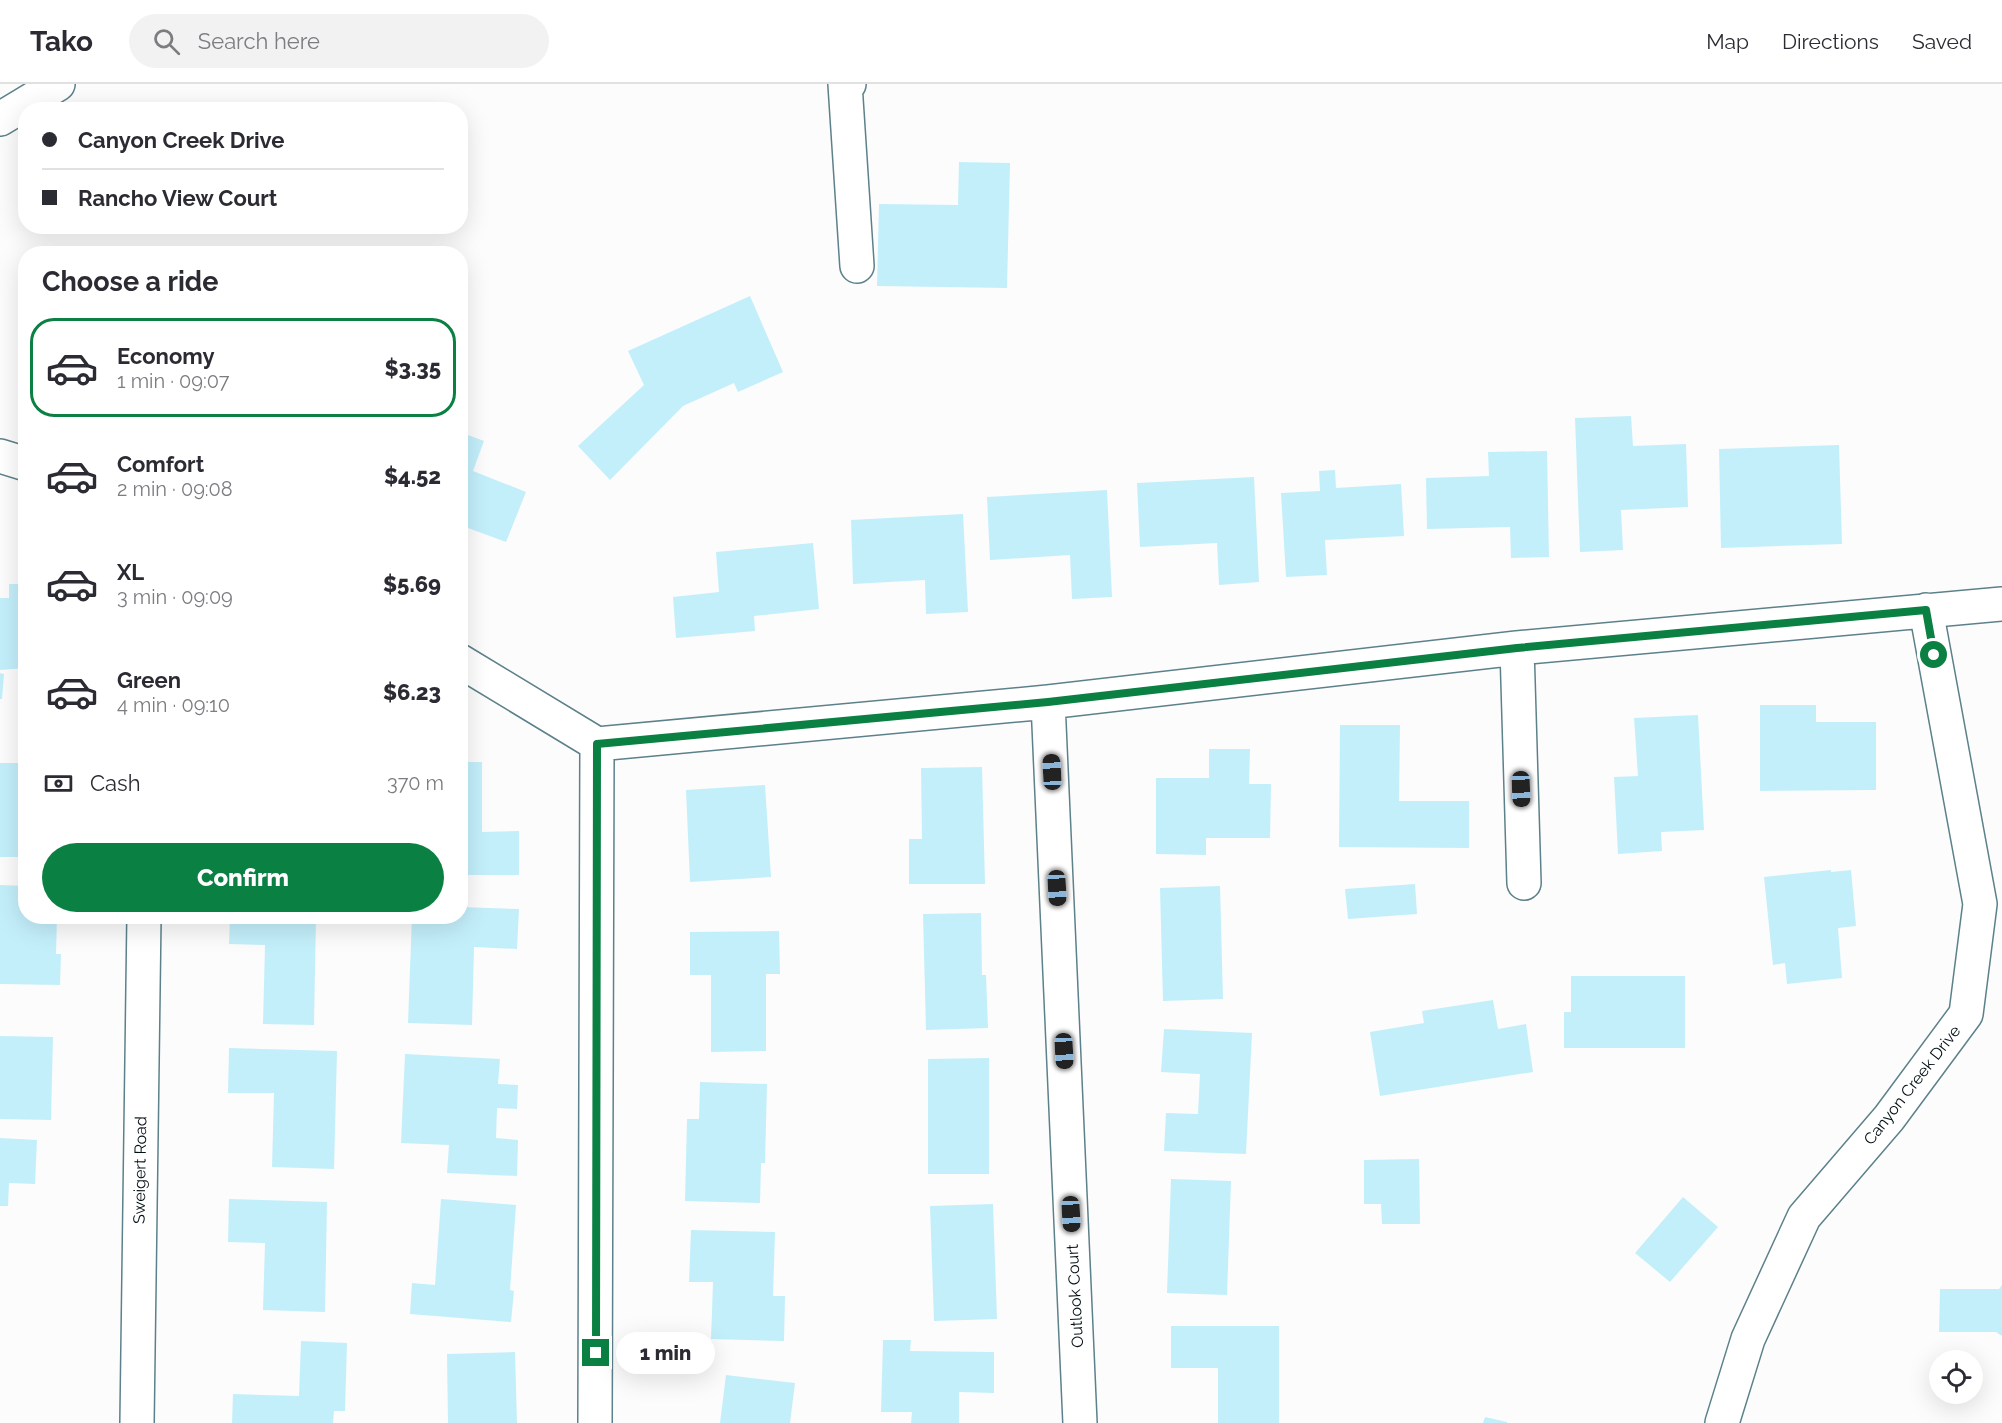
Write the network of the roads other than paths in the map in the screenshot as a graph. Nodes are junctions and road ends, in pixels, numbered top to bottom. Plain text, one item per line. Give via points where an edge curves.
1 (58, 84) edge
2 (849, 84) edge
3 (28, 102) edge
4 (18, 108) edge
5 (0, 119) edge
6 (856, 266) dead end
7 (0, 456) edge
8 (18, 462) edge
9 (2002, 604) edge
10 (1926, 610) junction
11 (1517, 648) junction
12 (468, 666) edge
13 (1048, 702) junction
14 (597, 744) junction
15 (1524, 883) dead end
16 (144, 924) edge
17 (137, 1423) edge
18 (595, 1423) edge
19 (1080, 1423) edge
20 (1722, 1423) edge

1 - 3 street
2 - 6 street via 845,84
4 - 5 street
7 - 8 street
9 - 10 street
10 - 11 street
10 - 20 street, Canyon Creek Drive via 1980,904 1966,1014 1889,1118 1804,1217 1748,1339
11 - 13 street
11 - 15 street
12 - 14 street
13 - 14 street
13 - 19 street, Outlook Court
14 - 18 street
16 - 17 street, Sweigert Road

